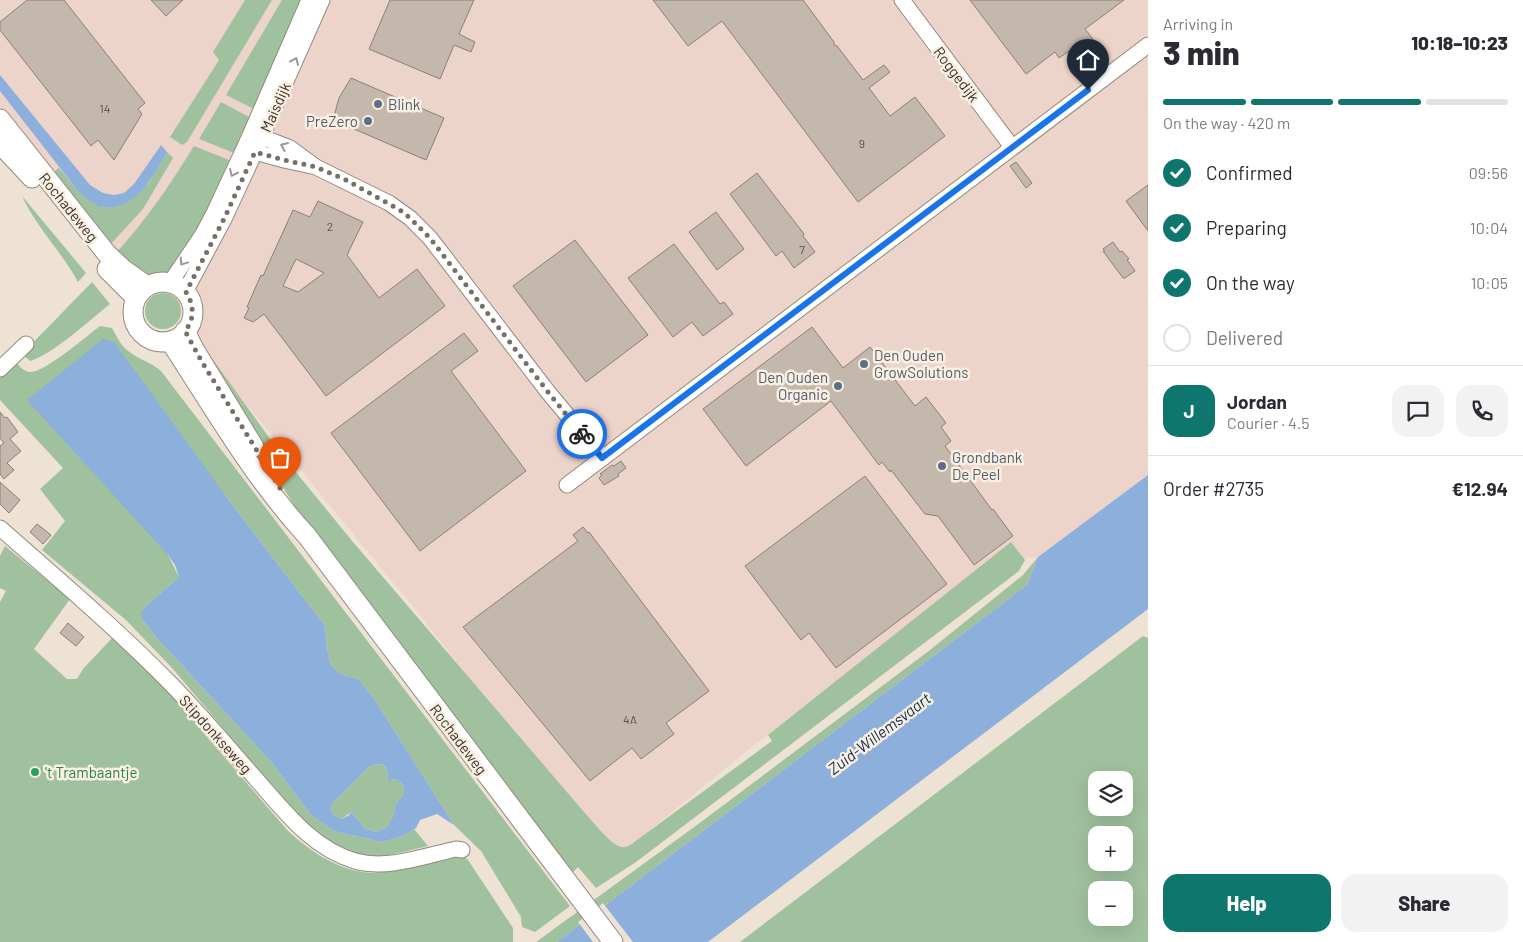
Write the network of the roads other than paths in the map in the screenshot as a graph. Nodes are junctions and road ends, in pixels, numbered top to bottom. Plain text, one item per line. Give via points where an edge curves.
1 (309, 0) edge
2 (322, 0) edge
3 (902, 0) edge
4 (1148, 45) edge
5 (0, 120) edge
6 (255, 143) junction
7 (0, 144) edge
8 (1012, 147) junction
9 (99, 262) junction
10 (178, 287) junction
11 (141, 292) junction
12 (177, 336) junction
13 (26, 344) dead end
14 (0, 369) edge
15 (207, 400) junction
16 (602, 458) junction
17 (568, 485) dead end
18 (0, 528) edge
19 (307, 536) junction
20 (462, 850) dead end
21 (613, 942) edge

1 - 6 street, Maisdijk
6 -> 2 street, Maisdijk
3 - 8 street, Roggedijk
4 - 8 street
5 - 11 main road, Rochadeweg
6 - 10 street, Maisdijk via 224,219
6 - 16 street via 284,160 316,167 346,180 410,218 430,238
7 - 9 main road, Rochadeweg via 49,198
8 - 16 street
9 - 11 main road, Rochadeweg
9 - 15 main road via 122,293 126,322 134,337 168,355
10 - 11 main road via 154,283
10 - 12 main road via 191,301 193,312 191,321
11 - 12 main road via 133,314 139,330 153,340
12 - 15 main road, Rochadeweg
12 - 19 main road, Rochadeweg via 194,349
13 - 14 street
15 - 19 main road, Rochadeweg via 265,486
16 - 17 street
18 - 20 street, Stipdonkseweg via 115,629 172,685 299,828 330,850 372,865
19 - 21 main road, Rochadeweg

